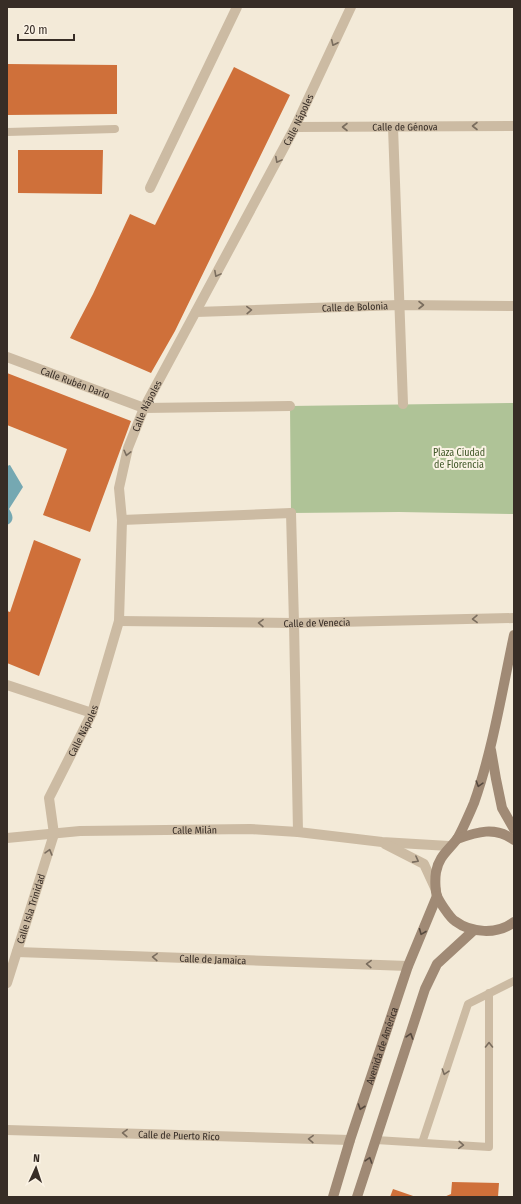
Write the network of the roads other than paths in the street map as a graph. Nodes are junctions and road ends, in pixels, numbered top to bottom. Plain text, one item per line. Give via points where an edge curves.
1 (237, 7) edge
2 (350, 7) edge
3 (514, 126) edge
4 (295, 127) junction
5 (393, 127) junction
6 (115, 129) dead end
7 (7, 132) edge
8 (150, 188) dead end
9 (399, 305) junction
10 (514, 306) edge
11 (196, 312) junction
12 (7, 357) edge
13 (403, 404) dead end
14 (290, 406) dead end
15 (144, 408) junction
16 (122, 520) junction
17 (514, 618) edge
18 (119, 622) junction
19 (294, 623) junction
20 (514, 635) edge
21 (7, 685) edge
22 (92, 713) junction
23 (491, 746) junction
24 (514, 829) edge
25 (298, 832) junction
26 (54, 834) junction
27 (7, 838) edge
28 (457, 838) junction
29 (514, 840) edge
30 (382, 842) junction
31 (449, 846) junction
32 (437, 893) junction
33 (514, 922) edge
34 (474, 930) junction
35 (17, 952) junction
36 (408, 966) junction
37 (514, 981) edge
38 (7, 982) edge
39 (489, 993) junction
40 (7, 1130) edge
41 (350, 1140) junction
42 (376, 1140) junction
43 (422, 1143) junction
44 (333, 1197) edge
45 (357, 1197) edge

1 - 8 street
2 -> 4 street, Calle Nápoles
3 -> 5 street, Calle de Génova
5 -> 4 street, Calle de Génova
4 -> 11 street, Calle Nápoles
5 - 9 street
6 - 7 lane
9 -> 10 street, Calle de Bolonia
11 -> 9 street, Calle de Bolonia
9 - 13 street
11 - 15 street, Calle Nápoles
12 - 15 street, Calle Rubén Darío
14 - 15 street
15 -> 16 street, Calle Nápoles via 128,448 119,488
16 - 18 street, Calle Nápoles
16 - 19 street via 291,513
17 -> 19 street, Calle de Venecia
19 -> 18 street, Calle de Venecia
18 - 22 street, Calle Nápoles
19 - 25 street
20 - 23 main road
21 - 22 street
22 - 26 street, Calle Nápoles via 49,798
23 - 24 main road via 502,808
23 -> 28 main road via 473,804
25 - 26 street, Calle Milán via 250,829 80,831
25 - 30 street, Calle Milán
26 - 27 street, Calle Milán
35 -> 26 street, Calle Isla Trinidad
28 - 29 main road via 480,831 498,832
28 - 31 main road
30 - 31 street, Calle Milán
30 -> 32 street via 424,864
31 - 32 main road via 439,861 436,873
32 - 34 main road via 454,920
32 -> 36 main road, Avenida de América
33 - 34 main road via 508,927 492,931
42 -> 34 main road via 425,989 437,964
36 -> 35 street, Calle de Jamaica
35 - 38 street, Calle Isla Trinidad
36 -> 41 main road, Avenida de América
37 - 39 lane
39 -> 43 lane via 468,1004
43 -> 39 lane via 489,1147
41 -> 40 street, Calle de Puerto Rico
41 - 44 main road, Avenida de América
42 - 43 lane
45 -> 42 main road

